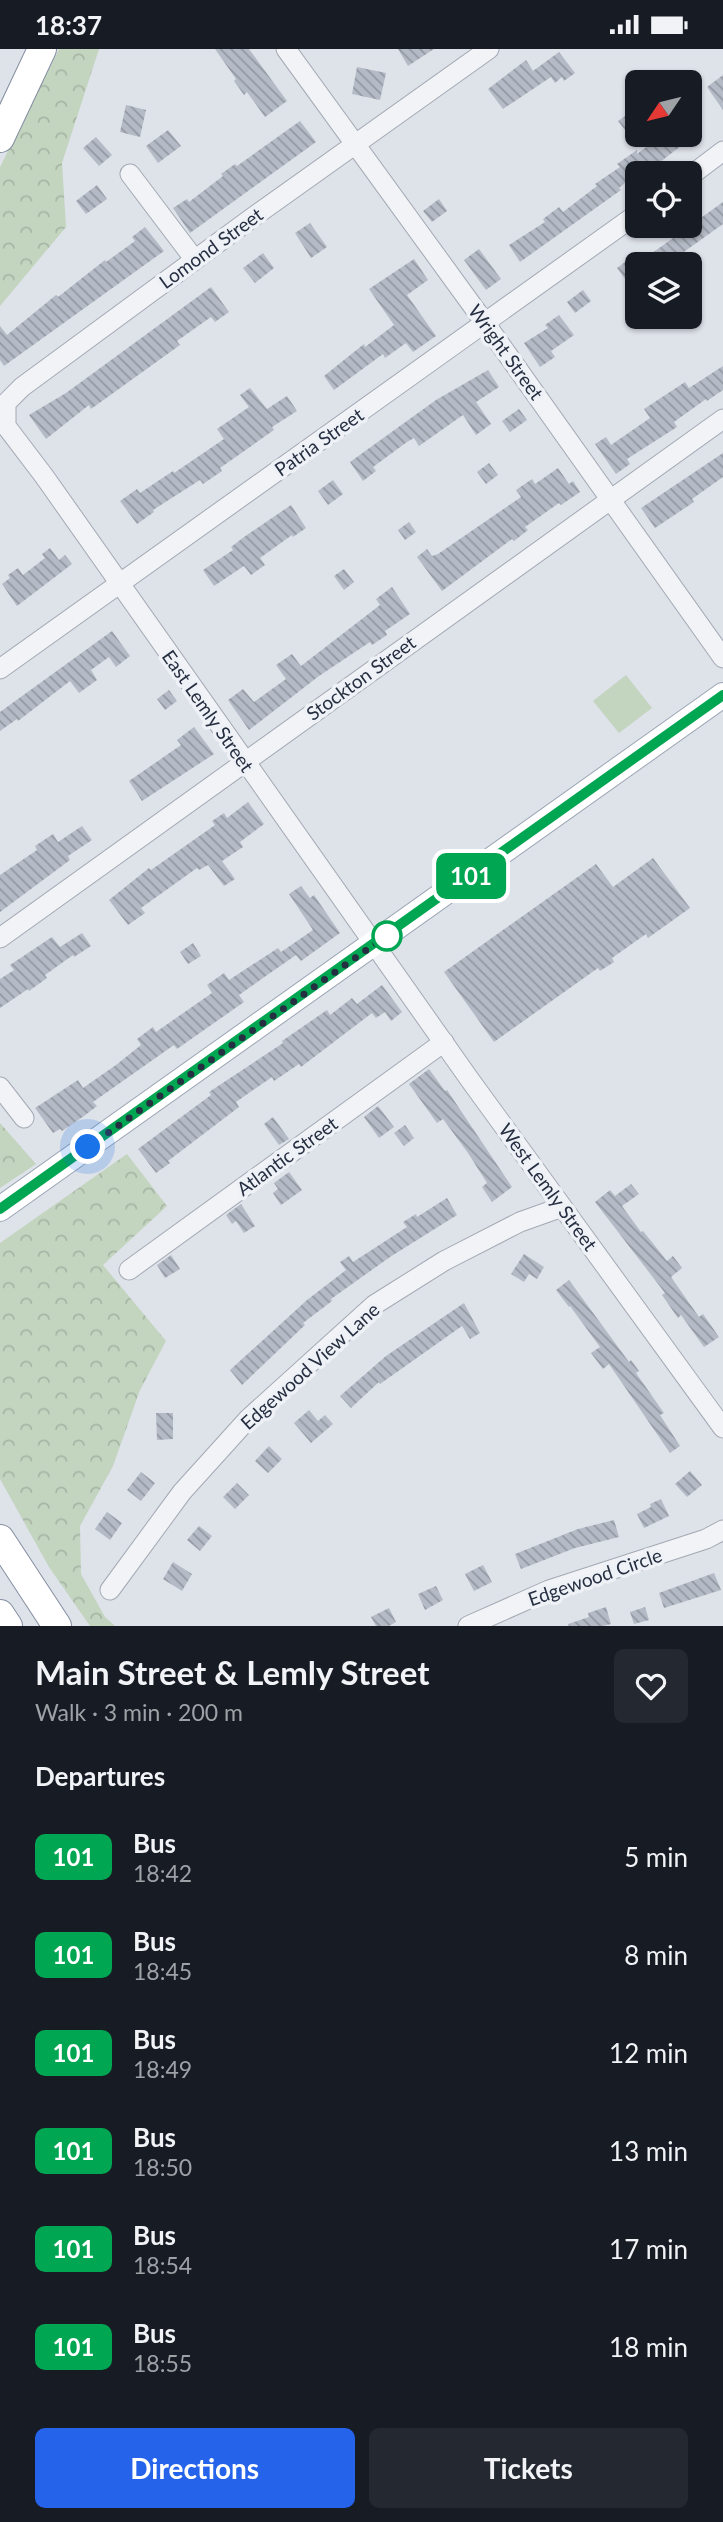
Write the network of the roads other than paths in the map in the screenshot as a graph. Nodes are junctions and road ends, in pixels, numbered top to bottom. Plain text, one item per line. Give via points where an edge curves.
1 (42, 49) edge
2 (286, 49) edge
3 (489, 49) edge
4 (0, 138) edge
5 (355, 144) junction
6 (723, 151) edge
7 (702, 167) edge
8 (130, 174) dead end
9 (625, 222) edge
10 (195, 260) junction
11 (485, 323) junction
12 (723, 419) edge
13 (44, 476) joint
14 (611, 499) junction
15 (119, 584) junction
16 (723, 658) edge
17 (0, 669) edge
18 (723, 695) edge
19 (244, 762) junction
20 (0, 938) edge
21 (375, 944) junction
22 (444, 1042) junction
23 (0, 1087) edge
24 (24, 1118) dead end
25 (562, 1207) junction
26 (0, 1209) edge
27 (130, 1270) dead end
28 (723, 1428) edge
29 (723, 1530) edge
30 (0, 1539) edge
31 (110, 1590) dead end
32 (0, 1614) edge
33 (8, 1626) edge
34 (57, 1626) edge
35 (468, 1626) edge

1 - 4 highway
2 - 5 street, Wright Street
3 - 5 street, Lomond Street
5 - 10 street, Lomond Street
5 - 11 street, Wright Street
6 - 7 street
8 - 10 street
9 - 11 street, Patria Street
10 - 13 street, Lomond Street via 6,403 6,426
11 - 14 street, Wright Street
11 - 15 street, Patria Street
12 - 14 street, Stockton Street
13 - 15 street, East Lemly Street
14 - 16 street, Wright Street
14 - 19 street, Stockton Street
15 - 17 street, Patria Street
15 - 19 street, East Lemly Street
18 - 21 main road
19 - 20 street, Stockton Street
19 - 21 street, East Lemly Street
21 - 22 street, West Lemly Street
21 - 26 main road
22 - 25 street, West Lemly Street
22 - 27 street, Atlantic Street
23 - 24 street
25 - 28 street, West Lemly Street
25 - 31 street, Edgewood View Lane via 520,1222 444,1261 374,1305 248,1419 182,1492
29 - 35 street, Edgewood Circle via 549,1590
30 - 34 highway
32 - 33 highway

